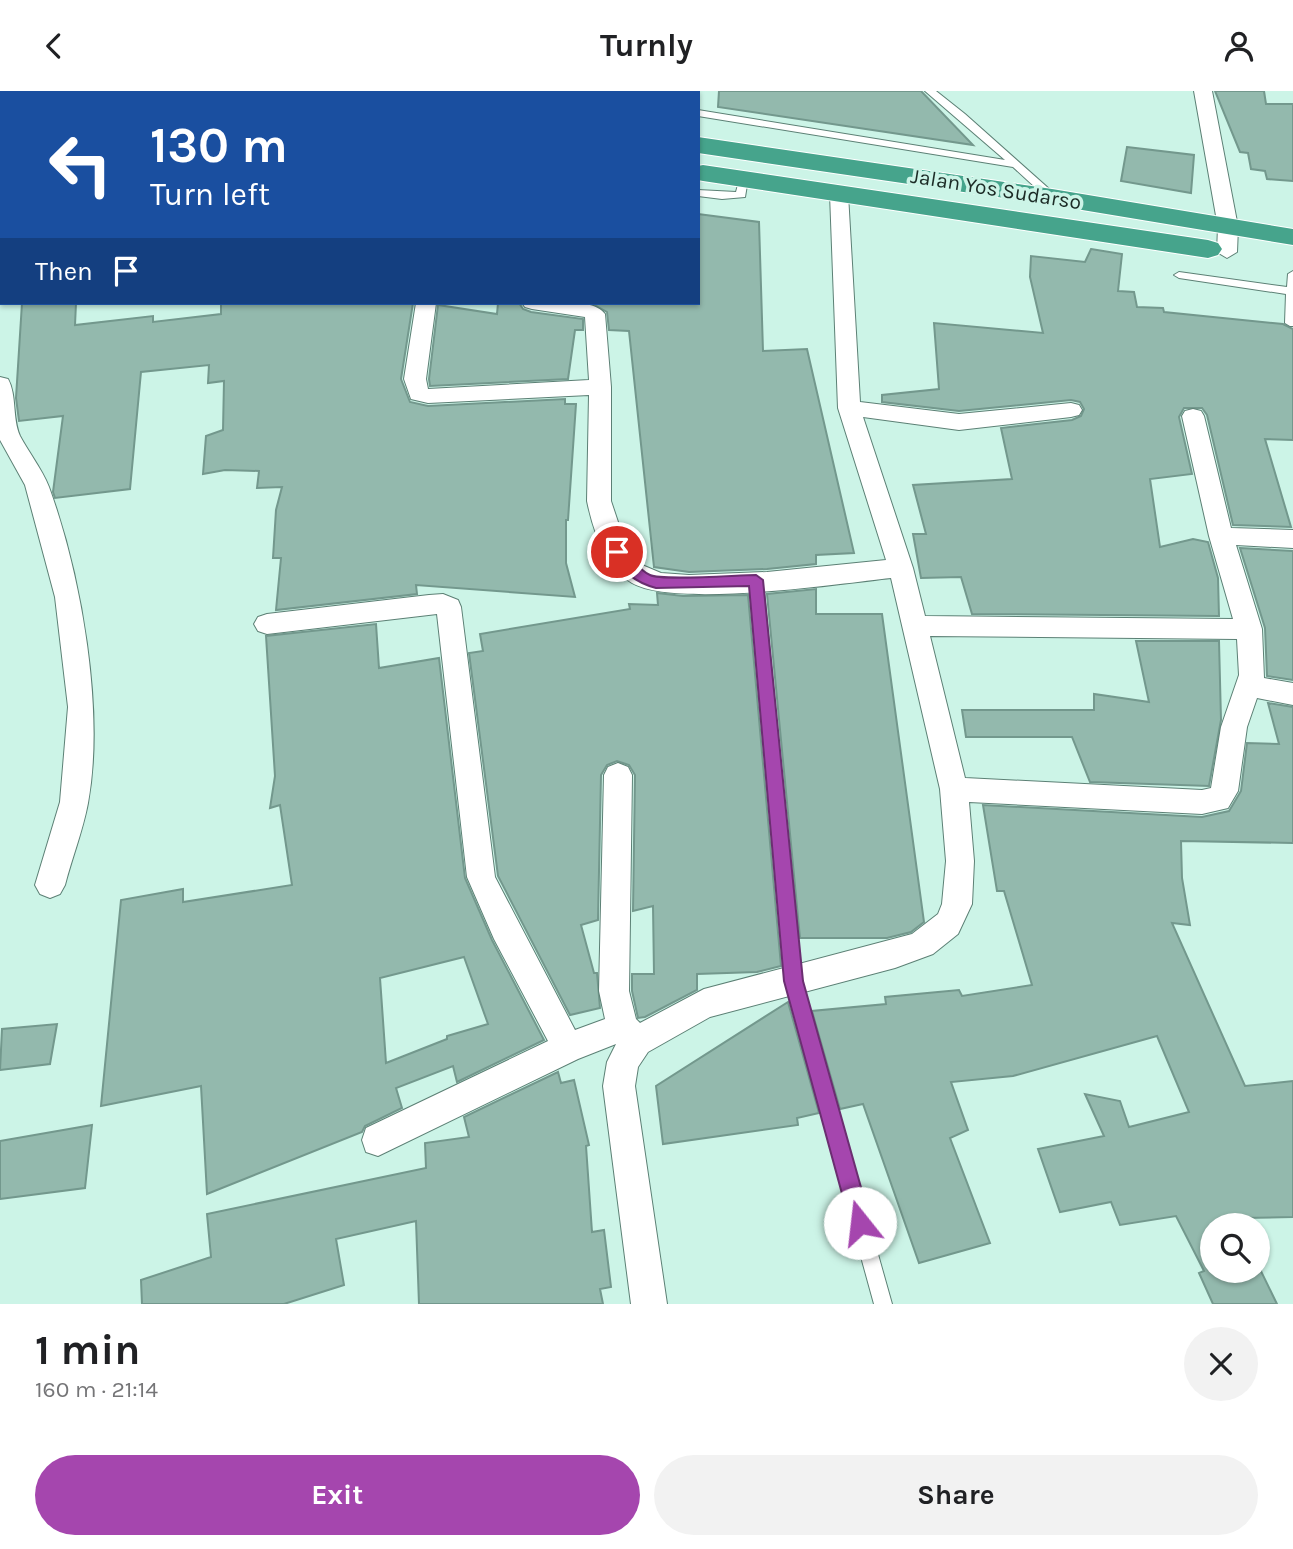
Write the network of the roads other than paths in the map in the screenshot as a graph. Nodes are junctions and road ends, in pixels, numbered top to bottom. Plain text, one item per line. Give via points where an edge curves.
1 (930, 91) edge
2 (1203, 91) edge
3 (700, 113) edge
4 (700, 145) edge
5 (1018, 165) junction
6 (700, 172) edge
7 (743, 179) junction
8 (700, 193) edge
9 (839, 194) junction
10 (1052, 197) junction
11 (1293, 237) edge
12 (1227, 240) junction
13 (1293, 262) edge
14 (1293, 274) edge
15 (1179, 275) dead end
16 (1291, 291) junction
17 (426, 305) edge
18 (548, 305) edge
19 (1290, 323) dead end
20 (0, 384) edge
21 (600, 387) junction
22 (849, 408) junction
23 (1071, 410) dead end
24 (1193, 416) dead end
25 (1221, 536) junction
26 (1293, 539) edge
27 (901, 568) junction
28 (756, 580) junction
29 (267, 624) dead end
30 (915, 626) junction
31 (1249, 629) junction
32 (1248, 686) junction
33 (1293, 694) edge
34 (618, 775) dead end
35 (954, 789) junction
36 (50, 885) dead end
37 (793, 981) junction
38 (629, 1034) junction
39 (568, 1048) junction
40 (378, 1140) dead end
41 (649, 1304) edge
42 (883, 1304) edge

1 - 5 lane
2 - 12 street
3 - 5 lane
4 - 10 highway, Jalan Yos Sudarso
5 - 10 lane
6 - 7 highway, Jalan Yos Sudarso
7 - 8 lane via 741,195
7 - 9 highway, Jalan Yos Sudarso
9 - 12 highway, Jalan Yos Sudarso
9 - 22 street
10 - 12 highway, Jalan Yos Sudarso
11 - 12 highway, Jalan Yos Sudarso
12 - 13 highway, Jalan Yos Sudarso
14 - 16 lane
15 - 16 lane
16 - 19 lane
17 - 21 street via 415,379 419,394
18 - 21 street via 595,314
20 - 36 street via 8,434 37,485 67,597 81,707 74,802
21 - 28 street via 599,501 606,529 629,568 644,579 669,584
22 - 23 street via 959,422
22 - 27 street
24 - 25 street
25 - 26 street
25 - 31 street
27 - 28 street
27 - 30 street
28 - 37 lane
29 - 39 street via 429,605 449,607 481,877
30 - 31 street
30 - 35 street
31 - 32 street via 1252,675
32 - 33 street
32 - 35 street via 1234,727 1224,791 1218,800
34 - 38 street via 614,991
35 - 37 street via 960,860 957,904 948,924 922,944 895,954
37 - 38 street via 704,1004
37 - 42 lane
38 - 39 street
38 - 41 street via 619,1086
39 - 40 street

